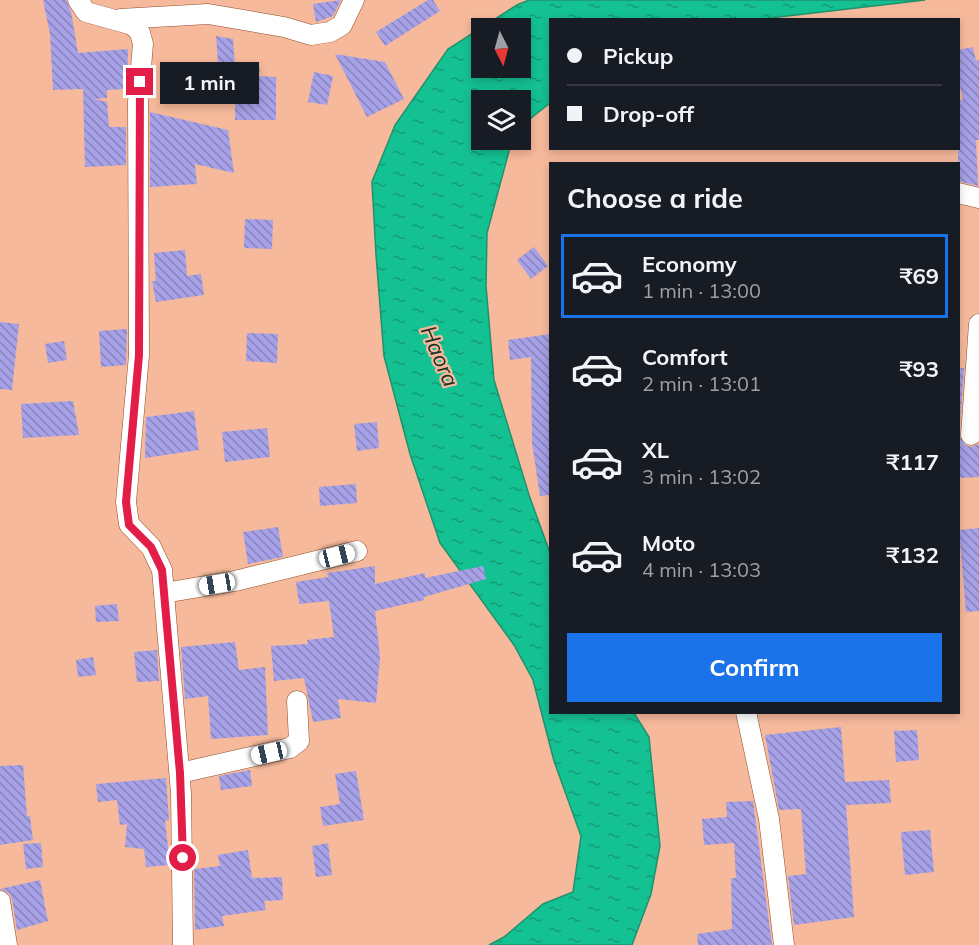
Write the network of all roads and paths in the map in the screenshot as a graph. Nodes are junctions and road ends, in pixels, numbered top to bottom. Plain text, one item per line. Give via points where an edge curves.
1 (78, 0) edge
2 (354, 0) edge
3 (120, 19) junction
4 (960, 193) edge
5 (979, 198) edge
6 (979, 324) edge
7 (971, 435) dead end
8 (357, 551) dead end
9 (164, 593) junction
10 (297, 701) dead end
11 (746, 714) edge
12 (180, 773) junction
13 (0, 901) edge
14 (7, 945) edge
15 (183, 945) edge
16 (784, 945) edge

1 - 3 street via 86,12
2 - 3 street via 342,25 311,35 207,14
3 - 9 street via 133,25 143,44 138,102 139,355 126,502 129,525 158,558
4 - 5 street
6 - 7 street
8 - 9 street via 235,582
9 - 12 street
10 - 12 street via 299,741 290,748
11 - 16 street via 769,819
12 - 15 street
13 - 14 street

